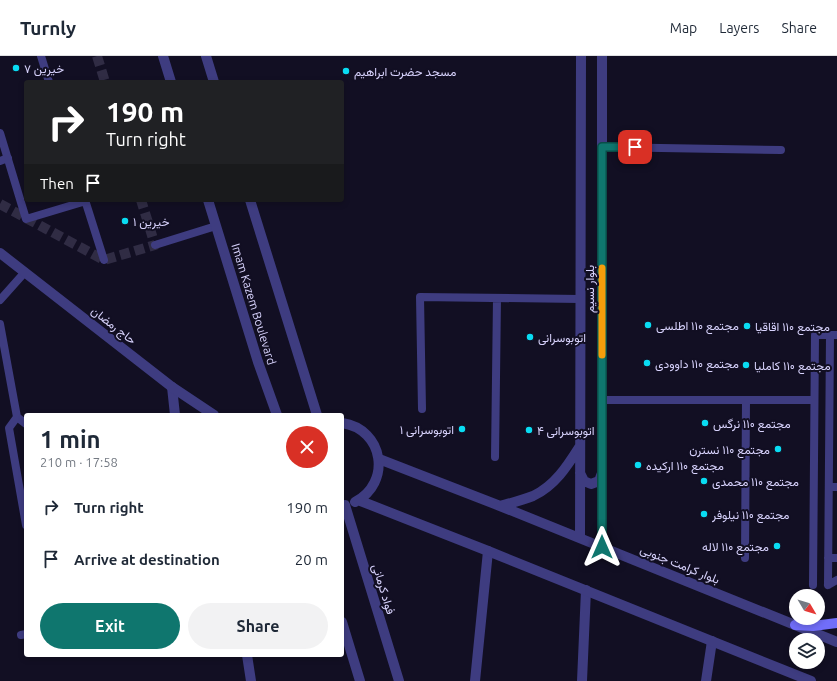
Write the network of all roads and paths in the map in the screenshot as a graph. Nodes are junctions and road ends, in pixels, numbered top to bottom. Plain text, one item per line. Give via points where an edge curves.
1 (41, 56) edge
2 (163, 56) edge
3 (206, 56) edge
4 (581, 56) edge
5 (602, 56) edge
6 (48, 80) edge
7 (170, 80) edge
8 (213, 80) edge
9 (0, 133) edge
10 (602, 147) junction
11 (781, 150) dead end
12 (4, 160) edge
13 (80, 202) edge
14 (87, 202) edge
15 (209, 202) edge
16 (251, 202) edge
17 (216, 226) junction
18 (155, 245) dead end
19 (0, 253) edge
20 (104, 260) dead end
21 (25, 272) junction
22 (497, 298) junction
23 (580, 299) junction
24 (0, 300) edge
25 (0, 325) edge
26 (833, 335) edge
27 (814, 382) junction
28 (830, 382) junction
29 (172, 387) junction
30 (602, 400) junction
31 (746, 400) junction
32 (814, 400) junction
33 (833, 406) edge
34 (422, 409) dead end
35 (175, 413) edge
36 (211, 413) edge
37 (276, 413) edge
38 (316, 413) edge
39 (17, 417) junction
40 (24, 422) edge
41 (344, 424) edge
42 (580, 446) junction
43 (496, 457) dead end
44 (379, 459) junction
45 (580, 473) junction
46 (602, 473) junction
47 (833, 487) edge
48 (358, 500) junction
49 (344, 506) edge
50 (500, 506) junction
51 (344, 509) edge
52 (24, 514) edge
53 (580, 538) junction
54 (602, 547) junction
55 (488, 551) junction
56 (745, 558) dead end
57 (828, 558) junction
58 (837, 558) edge
59 (837, 580) edge
60 (813, 585) dead end
61 (586, 590) junction
62 (789, 623) edge
63 (837, 623) edge
64 (825, 624) edge
65 (795, 625) joint
66 (821, 625) edge
67 (344, 629) edge
68 (712, 641) junction
69 (837, 642) edge
70 (247, 657) edge
71 (251, 681) edge
72 (360, 681) edge
73 (399, 681) edge
74 (475, 681) edge
75 (582, 681) edge
76 (706, 681) edge
77 (811, 681) edge

1 - 6 lane
2 - 7 street
3 - 8 street
4 - 23 street, بلوار نسیم
5 - 10 street, بلوار نسیم
9 - 12 lane
10 - 11 lane
10 - 30 street, بلوار نسیم
12 - 13 lane via 26,219
14 - 20 lane
15 - 17 street, Imam Kazem Boulevard
16 - 38 street
17 - 18 lane
17 - 37 street, Imam Kazem Boulevard
19 - 21 street, حاج رمضان
21 - 24 lane
21 - 29 street, حاج رمضان
22 - 23 lane
22 - 34 lane via 420,297
22 - 43 lane
23 - 42 street, بلوار نسیم
25 - 39 lane
26 - 27 lane via 815,335
26 - 28 lane
27 - 28 lane
27 - 32 lane
28 - 33 lane
29 - 35 street
29 - 36 street, حاج رمضان
30 - 31 lane
30 - 46 street, بلوار نسیم
31 - 32 lane
31 - 56 lane
32 - 60 lane
33 - 47 lane
39 - 40 lane
39 - 52 lane via 9,428
41 - 44 street via 364,432 374,444
42 - 45 street, بلوار نسیم
42 - 50 street via 561,475 544,490
44 - 48 street via 379,468 372,487
44 - 50 street, بلوار کرامت جنوبی
45 - 46 street via 584,481 591,484 599,481
45 - 53 street, بلوار نسیم
46 - 54 street, بلوار نسیم
47 - 57 lane
48 - 49 street
48 - 55 street
50 - 53 street, بلوار کرامت جنوبی
51 - 73 street, فواد کرمانی
53 - 54 street, بلوار کرامت جنوبی
54 - 62 street, بلوار کرامت جنوبی
55 - 61 street
55 - 74 street
57 - 58 lane
57 - 59 lane via 828,585
61 - 68 street
61 - 75 street
63 - 64 main road
65 - 66 main road
65 - 69 street, بلوار کرامت جنوبی
67 - 72 street
68 - 76 street
68 - 77 street
70 - 71 street

